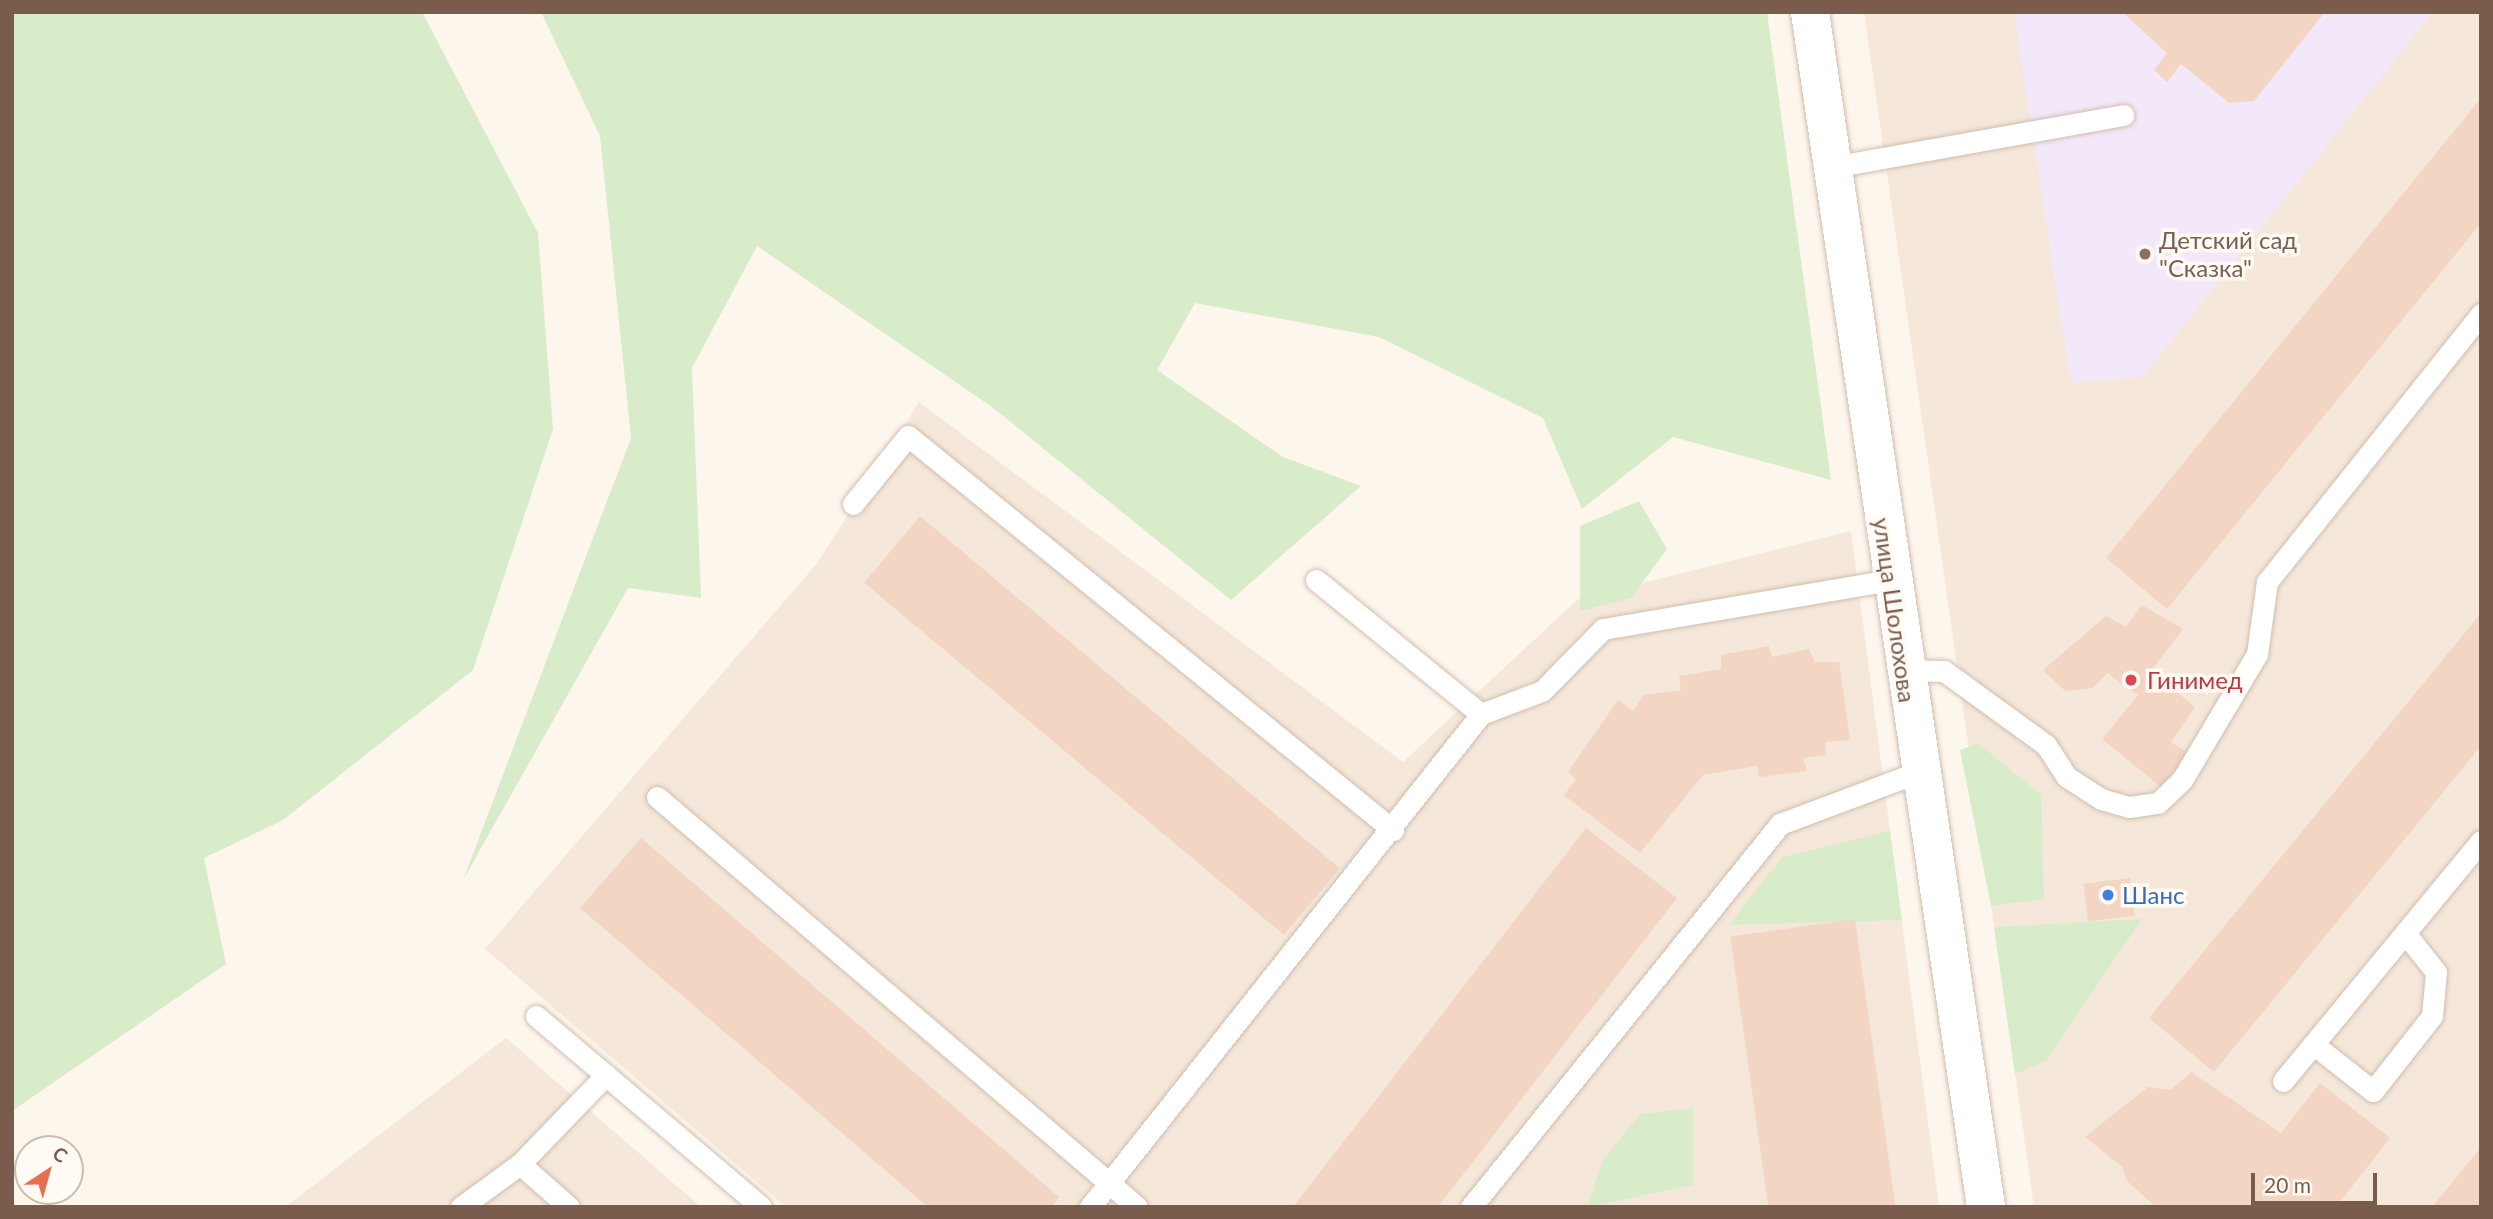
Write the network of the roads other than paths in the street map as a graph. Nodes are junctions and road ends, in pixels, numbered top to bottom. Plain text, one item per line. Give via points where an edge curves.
1 (1810, 12) edge
2 (2123, 115) dead end
3 (1832, 167) junction
4 (2481, 314) edge
5 (852, 504) dead end
6 (1316, 580) dead end
7 (1891, 580) junction
8 (1903, 670) junction
9 (1481, 714) junction
10 (1918, 772) junction
11 (657, 797) dead end
12 (1393, 830) junction
13 (2481, 841) edge
14 (2405, 933) junction
15 (536, 1016) dead end
16 (2314, 1044) junction
17 (606, 1075) junction
18 (2283, 1081) dead end
19 (520, 1164) junction
20 (1110, 1184) junction
21 (461, 1207) edge
22 (569, 1207) edge
23 (761, 1207) edge
24 (1090, 1207) edge
25 (1137, 1207) edge
26 (1471, 1207) edge
27 (1986, 1207) edge

1 - 3 street, улица Шолохова
2 - 3 lane
3 - 7 street, улица Шолохова
4 - 8 lane via 2267,582 2257,654 2182,780 2158,803 2130,807 2101,799 2067,776 2046,745 1944,671
5 - 12 lane via 908,436
6 - 9 lane
7 - 8 street, улица Шолохова
7 - 9 lane via 1603,629 1542,691
8 - 10 street, улица Шолохова
9 - 12 lane
10 - 26 lane via 1780,824
10 - 27 street, улица Шолохова
11 - 20 lane
12 - 20 lane
13 - 14 lane
14 - 16 lane
14 - 16 lane via 2436,972 2432,1016 2373,1091
15 - 17 lane
16 - 18 lane
17 - 19 lane
17 - 23 lane
19 - 21 lane
19 - 22 lane
20 - 24 lane
20 - 25 lane

